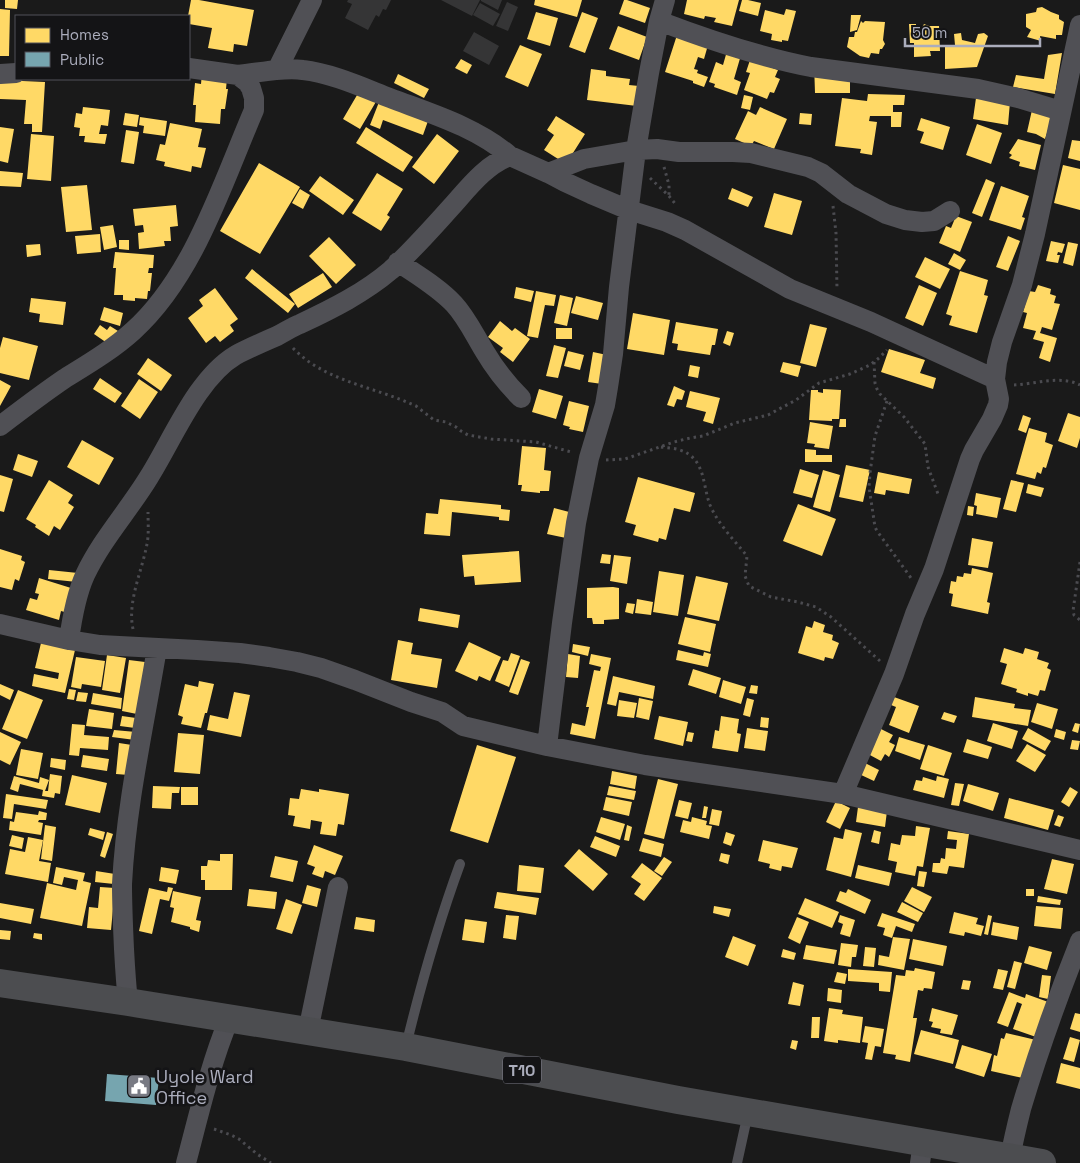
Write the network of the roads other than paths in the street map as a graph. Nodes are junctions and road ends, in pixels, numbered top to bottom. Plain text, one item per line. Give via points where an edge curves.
1 (312, 0) edge
2 (665, 0) edge
3 (659, 21) junction
4 (1080, 25) edge
5 (190, 68) edge
6 (277, 70) junction
7 (15, 73) edge
8 (0, 74) edge
9 (238, 75) junction
10 (1062, 111) junction
11 (510, 156) junction
12 (635, 158) junction
13 (548, 173) junction
14 (629, 210) junction
15 (950, 211) dead end
16 (398, 262) junction
17 (995, 379) junction
18 (521, 398) dead end
19 (0, 426) edge
20 (0, 624) edge
21 (69, 640) junction
22 (157, 648) junction
23 (547, 746) junction
24 (843, 794) junction
25 (1080, 850) edge
26 (460, 864) dead end
27 (338, 887) dead end
28 (1080, 941) edge
29 (0, 983) edge
30 (128, 1002) junction
31 (229, 1018) junction
32 (308, 1031) junction
33 (406, 1047) junction
34 (748, 1112) junction
35 (921, 1153) edge
36 (1010, 1158) junction
37 (186, 1163) edge
38 (736, 1163) edge
39 (1042, 1163) edge

1 - 6 street
2 - 3 street
3 - 10 street via 786,62 978,89
3 - 12 street
4 - 10 street
5 - 9 street
6 - 9 street
6 - 11 street via 304,70 357,85 461,125 498,145
7 - 8 street
9 - 19 street via 252,88 254,110 215,205 168,292 153,311 112,348
10 - 17 street via 1035,234 1002,342
11 - 13 street
11 - 16 street via 496,163 468,188
12 - 13 street via 584,159
12 - 14 street
12 - 15 street via 657,149 751,153 808,167 866,204 905,220 934,221
13 - 14 street
14 - 17 street via 685,230 790,289
14 - 23 street via 608,387 582,487
16 - 18 street via 454,304 507,384
16 - 21 street via 344,303 236,355 211,376 149,477 104,540 85,575 77,597
17 - 24 street via 998,405 974,450 934,569
20 - 21 street
21 - 22 street
22 - 23 street via 269,656 321,668 442,712 463,726
22 - 30 street via 132,793 122,884
23 - 24 street via 645,765
24 - 25 street
26 - 33 lane via 433,943
27 - 32 street
28 - 36 street via 1020,1111
29 - 30 highway, T10
30 - 31 highway, T10
31 - 32 highway, T10
31 - 37 street via 206,1086
32 - 33 highway, T10
33 - 34 highway, T10
34 - 35 highway, T10
34 - 38 lane
35 - 36 highway, T10
36 - 39 highway, T10

